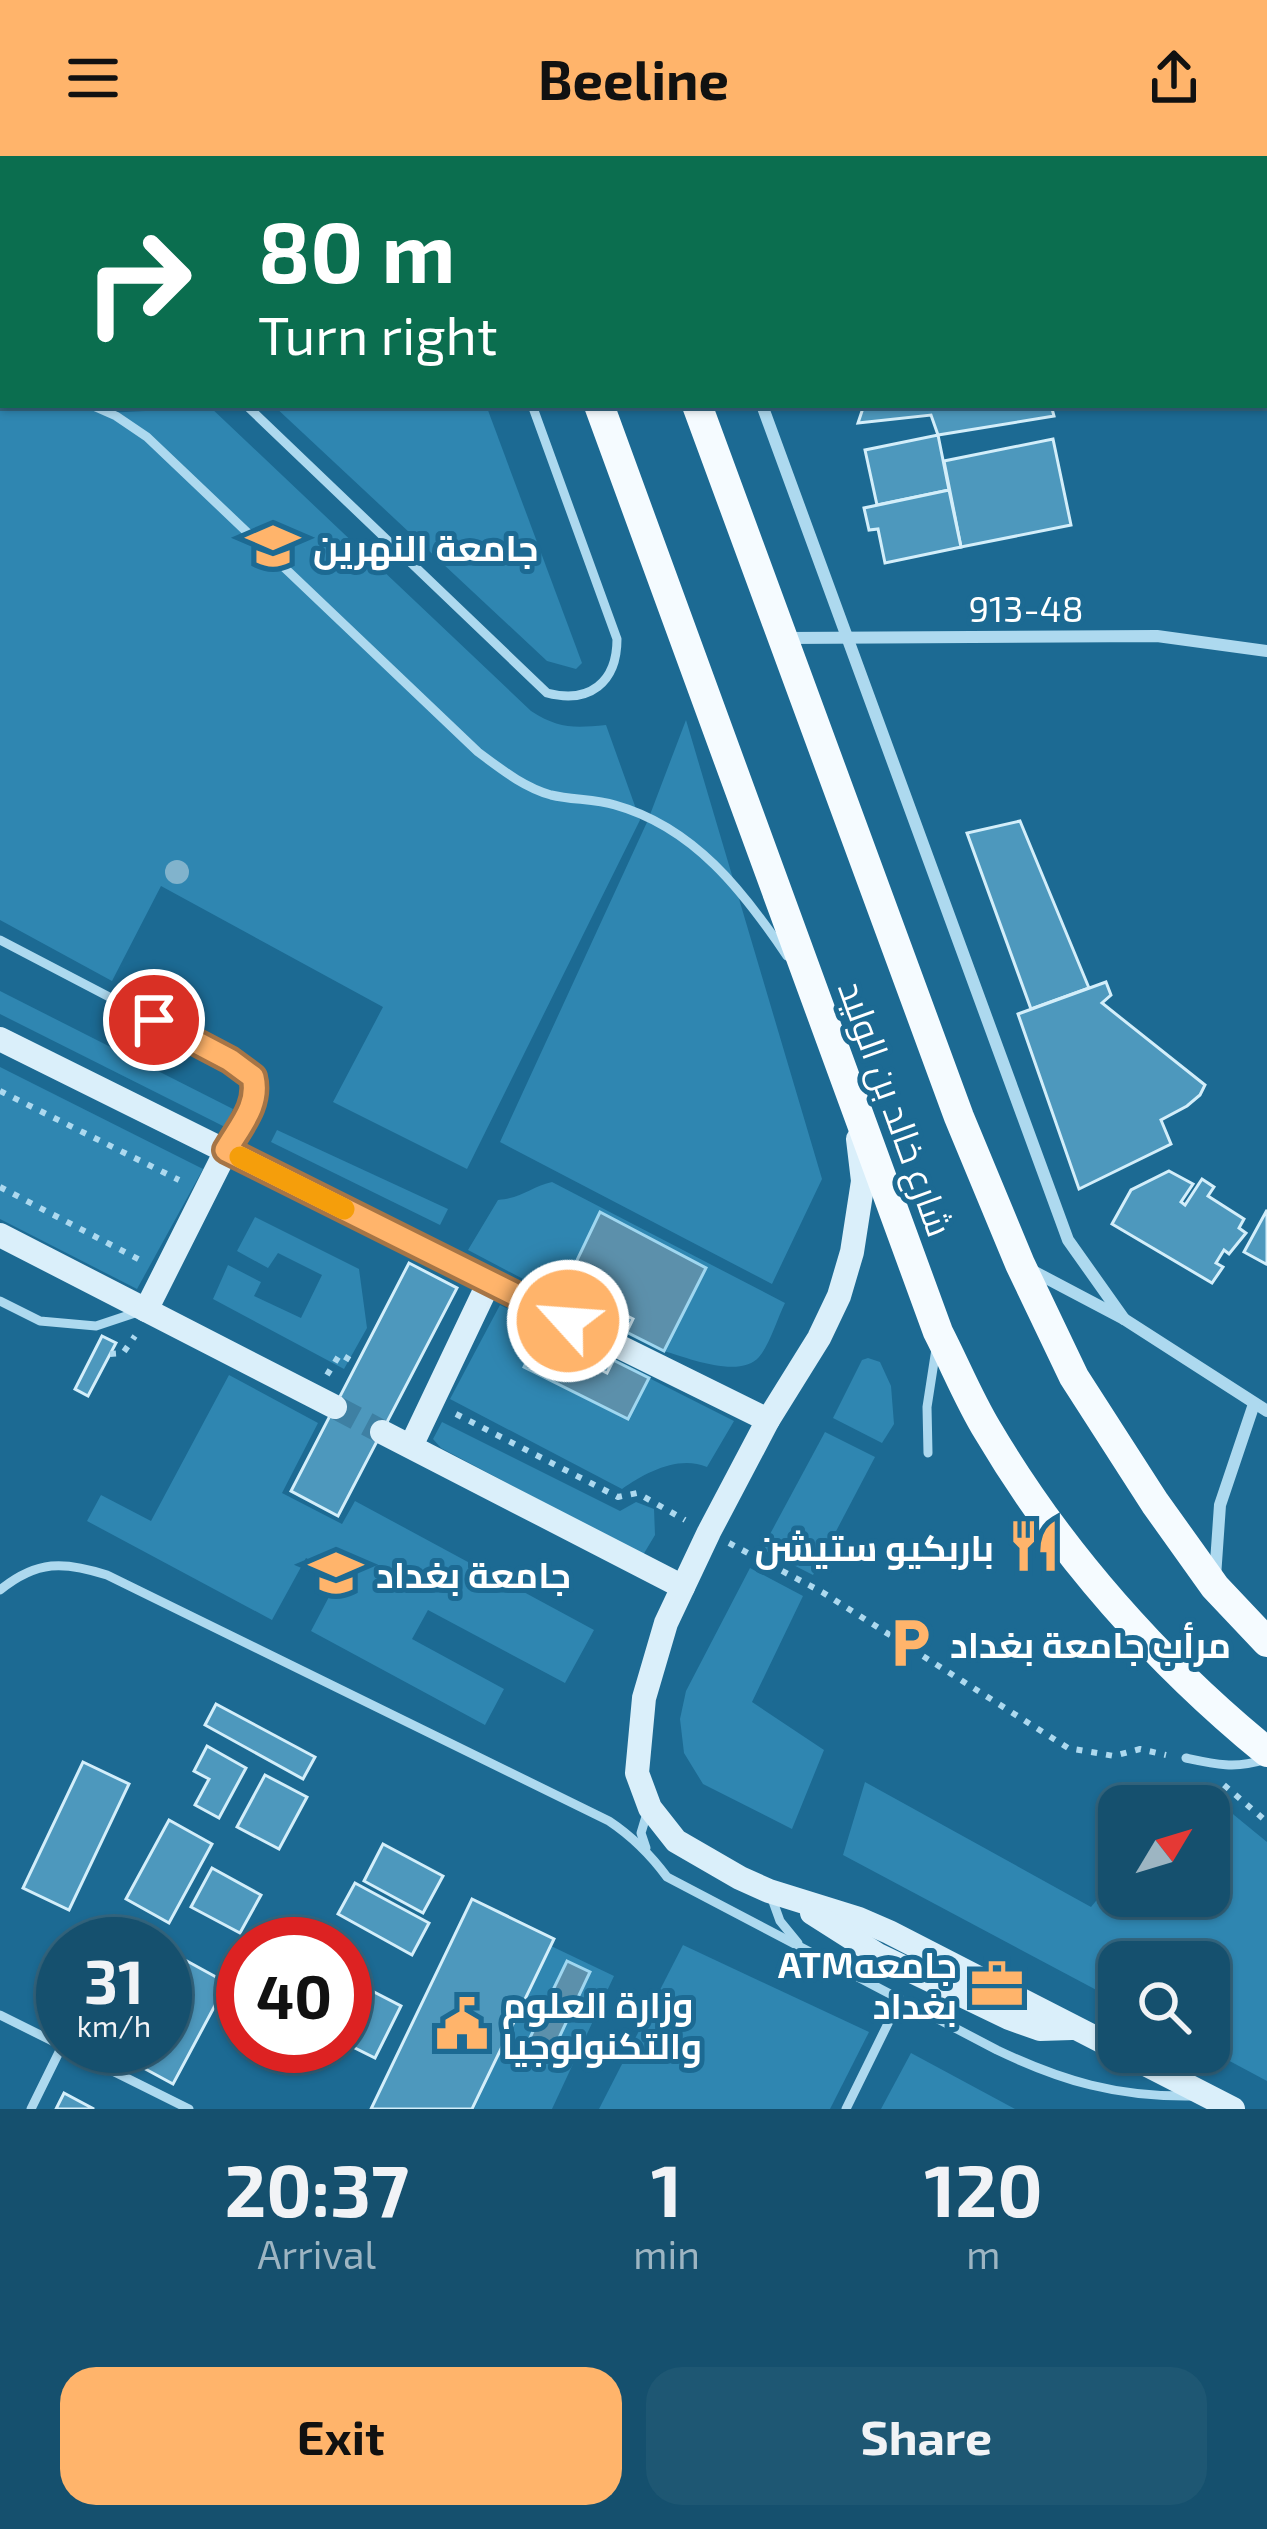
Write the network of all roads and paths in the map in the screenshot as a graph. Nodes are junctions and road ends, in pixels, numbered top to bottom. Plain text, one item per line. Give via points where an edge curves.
1 (98, 408) edge
2 (249, 408) edge
3 (533, 408) edge
4 (600, 408) edge
5 (698, 408) edge
6 (763, 408) edge
7 (847, 637) junction
8 (784, 638) junction
9 (1267, 651) edge
10 (0, 940) edge
11 (830, 1037) junction
12 (0, 1039) edge
13 (842, 1072) junction
14 (0, 1091) edge
15 (226, 1150) junction
16 (0, 1187) edge
17 (186, 1189) dead end
18 (0, 1235) edge
19 (151, 1262) dead end
20 (1020, 1264) junction
21 (489, 1282) junction
22 (0, 1301) edge
23 (146, 1310) junction
24 (1124, 1318) junction
25 (568, 1321) tunnel mouth
26 (938, 1332) junction
27 (620, 1347) tunnel mouth
28 (433, 1402) junction
29 (335, 1407) tunnel mouth
30 (1261, 1408) edge
31 (768, 1420) junction
32 (382, 1432) tunnel mouth
33 (411, 1446) junction
34 (928, 1453) dead end
35 (709, 1532) junction
36 (682, 1587) junction
37 (1215, 1587) junction
38 (0, 1590) edge
39 (1267, 1642) edge
40 (1267, 1756) edge
41 (1186, 1758) junction
42 (650, 1808) junction
43 (1267, 1822) edge
44 (652, 1857) junction
45 (770, 1891) junction
46 (812, 1954) junction
47 (900, 1999) junction
48 (0, 2015) edge
49 (36, 2033) edge
50 (1098, 2040) edge
51 (49, 2073) edge
52 (116, 2073) edge
53 (1163, 2073) edge
54 (1208, 2096) junction
55 (31, 2109) edge
56 (189, 2109) edge
57 (846, 2109) edge
58 (1233, 2109) edge

1 - 11 lane via 147,437 518,782 634,812 710,859 752,904
2 - 3 lane via 547,693 582,696 610,674 617,639
4 - 11 main road, شارع خالد بن الوليد
5 - 8 main road, شارع خالد بن الوليد
6 - 7 street
7 - 8 street, 913-48
7 - 9 street, 913-48 via 1157,636
7 - 24 street via 1068,1240
8 - 20 main road, شارع خالد بن الوليد
10 - 15 lane via 253,1077 253,1106
11 - 13 main road, شارع خالد بن الوليد
12 - 15 street
13 - 26 main road, شارع خالد بن الوليد
13 - 31 street via 863,1181 852,1252 819,1338
14 - 17 path
15 - 21 street
15 - 23 street
16 - 19 path
18 - 23 street
20 - 24 street
20 - 37 main road, شارع خالد بن الوليد via 1074,1377
21 - 25 street
21 - 28 street
22 - 23 lane via 40,1321 96,1326
23 - 29 street
24 - 30 street
26 - 34 lane
26 - 40 main road, شارع خالد بن الوليد via 987,1430 1096,1584
27 - 31 street
28 - 33 street
28 - 35 path via 618,1497 637,1492
30 - 37 street via 1220,1505
31 - 35 street
32 - 33 street
33 - 36 street
35 - 36 street
35 - 41 path via 822,1592 1068,1748
36 - 42 street via 644,1698 637,1774
37 - 39 main road, شارع خالد بن الوليد
38 - 44 lane via 46,1566 107,1575 586,1809
40 - 41 lane via 1238,1766
41 - 43 path
42 - 44 lane via 641,1833
42 - 45 street via 676,1841
44 - 46 lane via 667,1877
45 - 46 lane via 780,1921
45 - 50 street via 890,1932
46 - 47 lane
47 - 54 lane via 1046,2073 1098,2089
47 - 57 lane
48 - 49 lane
51 - 55 lane
52 - 56 lane
53 - 54 street
54 - 58 street

